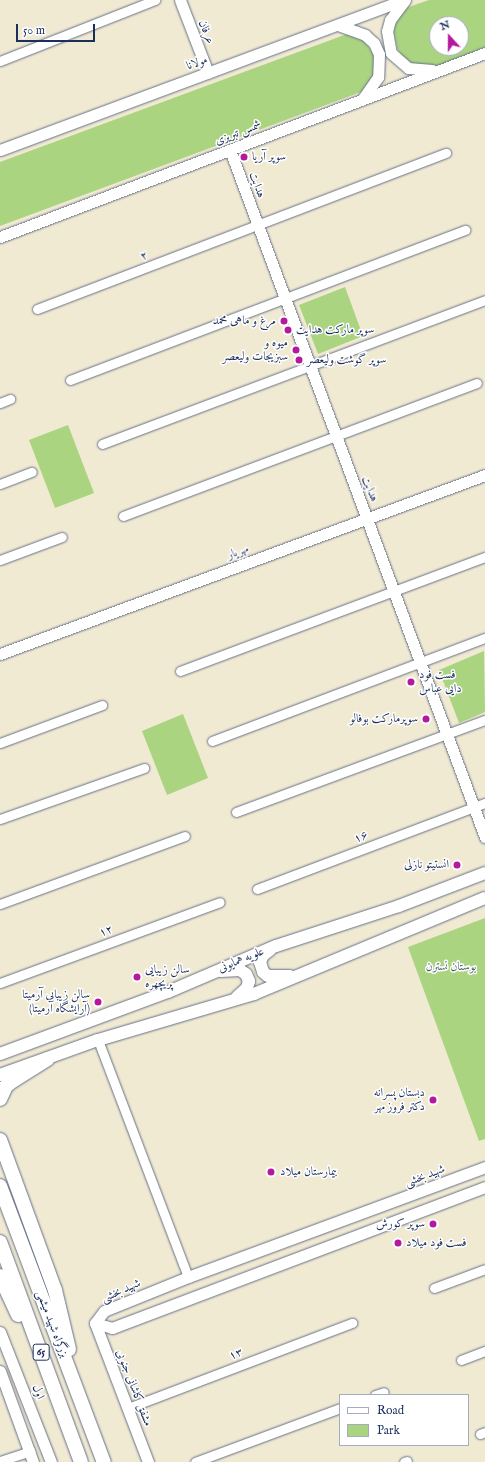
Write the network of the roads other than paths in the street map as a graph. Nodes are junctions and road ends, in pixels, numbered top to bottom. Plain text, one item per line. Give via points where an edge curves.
1 (155, 0) edge
2 (180, 0) edge
3 (405, 0) edge
4 (338, 25) junction
5 (485, 53) edge
6 (0, 61) edge
7 (443, 69) junction
8 (208, 73) junction
9 (361, 100) junction
10 (0, 150) edge
11 (230, 150) junction
12 (446, 152) dead end
13 (258, 226) junction
14 (465, 230) dead end
15 (0, 237) edge
16 (286, 299) junction
17 (485, 300) edge
18 (38, 310) dead end
19 (310, 365) junction
20 (70, 380) dead end
21 (476, 383) dead end
22 (10, 399) dead end
23 (0, 403) edge
24 (337, 436) junction
25 (102, 444) dead end
26 (32, 472) dead end
27 (485, 475) edge
28 (0, 484) edge
29 (123, 516) dead end
30 (368, 518) junction
31 (62, 537) dead end
32 (485, 557) edge
33 (0, 560) edge
34 (394, 591) junction
35 (485, 638) edge
36 (0, 654) edge
37 (421, 663) junction
38 (180, 671) dead end
39 (102, 706) dead end
40 (485, 720) edge
41 (447, 735) junction
42 (212, 741) dead end
43 (0, 743) edge
44 (144, 768) dead end
45 (485, 803) edge
46 (474, 807) junction
47 (236, 812) dead end
48 (0, 819) edge
49 (185, 836) dead end
50 (485, 837) edge
51 (485, 872) edge
52 (257, 889) dead end
53 (485, 898) edge
54 (220, 902) dead end
55 (0, 904) edge
56 (276, 946) junction
57 (214, 971) junction
58 (299, 976) junction
59 (0, 983) edge
60 (229, 1002) junction
61 (43, 1038) junction
62 (98, 1040) junction
63 (0, 1045) edge
64 (0, 1054) edge
65 (47, 1059) junction
66 (0, 1075) edge
67 (0, 1099) edge
68 (0, 1140) edge
69 (485, 1167) edge
70 (0, 1186) edge
71 (485, 1187) edge
72 (410, 1195) junction
73 (389, 1204) junction
74 (417, 1213) junction
75 (396, 1221) junction
76 (0, 1242) edge
77 (485, 1269) edge
78 (0, 1276) edge
79 (188, 1277) junction
80 (434, 1288) dead end
81 (95, 1323) junction
82 (352, 1323) dead end
83 (0, 1332) edge
84 (485, 1351) edge
85 (461, 1360) dead end
86 (0, 1371) edge
87 (384, 1392) dead end
88 (378, 1394) edge
89 (82, 1404) junction
90 (128, 1408) junction
91 (339, 1408) edge
92 (63, 1410) junction
93 (32, 1457) edge
94 (0, 1461) edge
95 (51, 1462) edge
96 (82, 1462) edge
97 (104, 1462) edge
98 (148, 1462) edge
99 (195, 1462) edge

1 - 6 street
2 - 8 street, عرفان
3 - 4 street, مولانا
3 - 7 street via 390,20 387,31 391,53 408,68 419,71
4 - 8 street, مولانا
4 - 9 street via 365,35 374,43 379,54 378,77
5 - 7 street, شمس تبریزی
7 - 9 street, شمس تبریزی
8 - 10 street, مولانا
9 - 11 street, شمس تبریزی
11 - 13 street, هدایت
11 - 15 street, شمس تبریزی
12 - 13 street, ۲
13 - 16 street, هدایت
13 - 18 street, ۲
14 - 16 street
16 - 19 street, هدایت
16 - 20 street
17 - 19 street
19 - 24 street, هدایت
19 - 25 street
21 - 24 street
22 - 23 street
24 - 29 street
24 - 30 street, هدایت
26 - 28 street
27 - 30 street, مهریار
30 - 34 street, هدایت
30 - 36 street, مهریار
31 - 33 street
32 - 34 street
34 - 37 street, هدایت
34 - 38 street
35 - 37 street
37 - 41 street, هدایت
37 - 42 street
39 - 43 street
40 - 41 street
41 - 46 street, هدایت
41 - 47 street
44 - 48 street
45 - 46 street, ۱۶
46 - 50 street, هدایت
46 - 52 street, ۱۶
49 - 55 street
51 - 56 main road, علویه همایونی via 399,906
53 - 58 main road
54 - 59 street, ۱۲
56 - 57 main road, علویه همایونی
56 - 58 main road via 263,955 260,962 263,972 276,977
57 - 60 main road via 240,970 246,974 249,981 247,988
57 - 61 main road, علویه همایونی via 168,992
58 - 60 main road
60 - 62 main road
61 - 63 main road
61 - 64 main road, علویه همایونی
62 - 65 main road
62 - 79 street
65 - 66 main road
65 - 67 highway via 6,1086
68 - 89 highway via 55,1290
69 - 72 street, شهید بخشی
70 - 89 highway, بزرگراه شهید میثمی / 65
71 - 74 street
72 - 73 street, شهید بخشی
72 - 74 street
73 - 75 street
73 - 79 street, شهید بخشی
74 - 75 street
75 - 81 street via 112,1328
76 - 92 highway, بزرگراه شهید میثمی / 65
77 - 80 street
78 - 92 highway
79 - 81 street, شهید بخشی via 104,1311
81 - 90 street, مشفق کاشانی جنوبی
82 - 90 street, ۱۳
83 - 95 street, اول
84 - 85 street
86 - 93 street
87 - 88 street
89 - 97 highway, بزرگراه شهید میثمی / 65
90 - 98 street, مشفق کاشانی جنوبی
91 - 99 street
92 - 96 highway, بزرگراه شهید میثمی / 65
93 - 94 street

